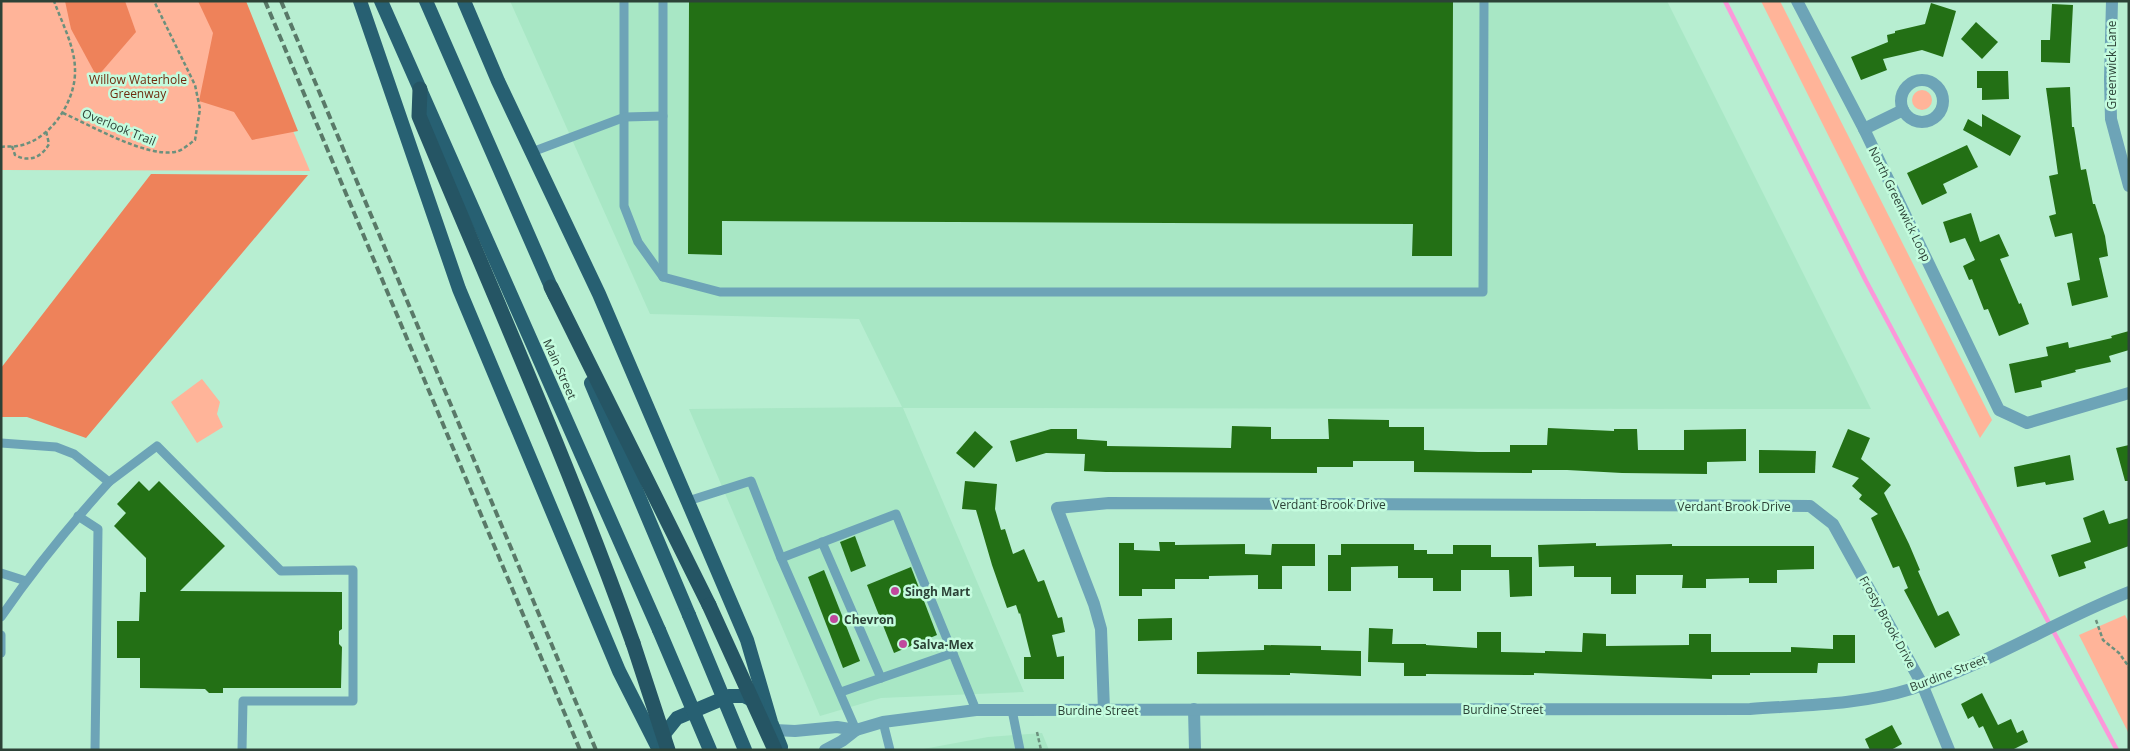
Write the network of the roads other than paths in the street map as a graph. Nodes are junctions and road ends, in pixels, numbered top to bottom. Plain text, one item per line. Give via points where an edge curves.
1 (360, 1) edge
2 (381, 1) edge
3 (426, 1) edge
4 (464, 1) edge
5 (624, 1) edge
6 (663, 1) edge
7 (1484, 1) edge
8 (1797, 1) edge
9 (2112, 1) edge
10 (420, 89) junction
11 (1903, 110) dead end
12 (663, 116) junction
13 (625, 117) junction
14 (1864, 128) junction
15 (532, 152) junction
16 (2129, 186) edge
17 (663, 277) junction
18 (551, 287) junction
19 (2129, 393) edge
20 (1, 444) edge
21 (109, 482) junction
22 (688, 501) junction
23 (1810, 506) joint
24 (78, 516) junction
25 (822, 542) junction
26 (781, 558) junction
27 (1, 573) edge
28 (26, 582) junction
29 (2129, 592) edge
30 (1, 617) edge
31 (1, 635) edge
32 (1, 652) edge
33 (953, 653) junction
34 (881, 678) junction
35 (1922, 684) junction
36 (841, 692) junction
37 (976, 710) junction
38 (1012, 710) junction
39 (1104, 710) junction
40 (1194, 710) junction
41 (884, 722) junction
42 (772, 726) junction
43 (856, 730) junction
44 (96, 750) edge
45 (242, 750) edge
46 (659, 750) edge
47 (663, 750) edge
48 (668, 750) edge
49 (710, 750) edge
50 (745, 750) edge
51 (775, 750) edge
52 (782, 750) edge
53 (826, 750) edge
54 (890, 750) edge
55 (1020, 750) edge
56 (1195, 750) edge
57 (1949, 750) edge

1 - 46 highway via 459,290 619,671
2 - 10 highway, Main Street
3 - 18 highway, Main Street
4 - 15 highway
5 - 13 lane
6 - 12 lane
7 - 17 lane via 1483,292 720,292
8 - 14 street, North Greenwick Loop
9 - 16 street, Greenwick Lane via 2112,119
10 - 48 highway, bridge via 419,116 604,561
10 - 49 highway, Main Street, bridge
11 - 14 street
12 - 13 lane
12 - 17 lane
13 - 15 lane
13 - 17 lane via 624,206 638,242
14 - 19 street, North Greenwick Loop via 1998,410 2027,423
15 - 22 highway via 599,294
18 - 50 highway, Main Street, bridge
18 - 51 highway, bridge via 709,605
20 - 21 lane via 56,447 74,454
21 - 24 lane
21 - 45 lane via 157,446 281,571 353,570 353,701 242,701
22 - 26 lane via 751,480
22 - 42 highway via 748,640
23 - 35 street, Frosty Brook Drive via 1833,524
23 - 39 street, Verdant Brook Drive via 1109,503 1057,508 1101,629
24 - 28 lane
24 - 44 lane via 98,529
25 - 26 lane
25 - 33 lane via 896,514
25 - 34 lane
26 - 36 lane
27 - 28 lane
28 - 30 lane
29 - 35 street, Burdine Street via 2091,607 1996,655
31 - 32 lane
33 - 34 lane
33 - 37 lane
34 - 36 lane
35 - 40 street, Burdine Street via 1848,701 1750,709
35 - 57 street, Frosty Brook Drive
36 - 43 lane
37 - 38 street, Burdine Street
37 - 41 street, Burdine Street
38 - 39 street, Burdine Street
38 - 55 lane
39 - 40 street, Burdine Street
40 - 56 street
41 - 43 street, Burdine Street
41 - 54 lane
42 - 43 street, Burdine Street via 795,732 837,727
42 - 47 highway via 759,703 744,696 729,696 677,718 665,733
42 - 52 highway
43 - 53 street, Burdine Street

